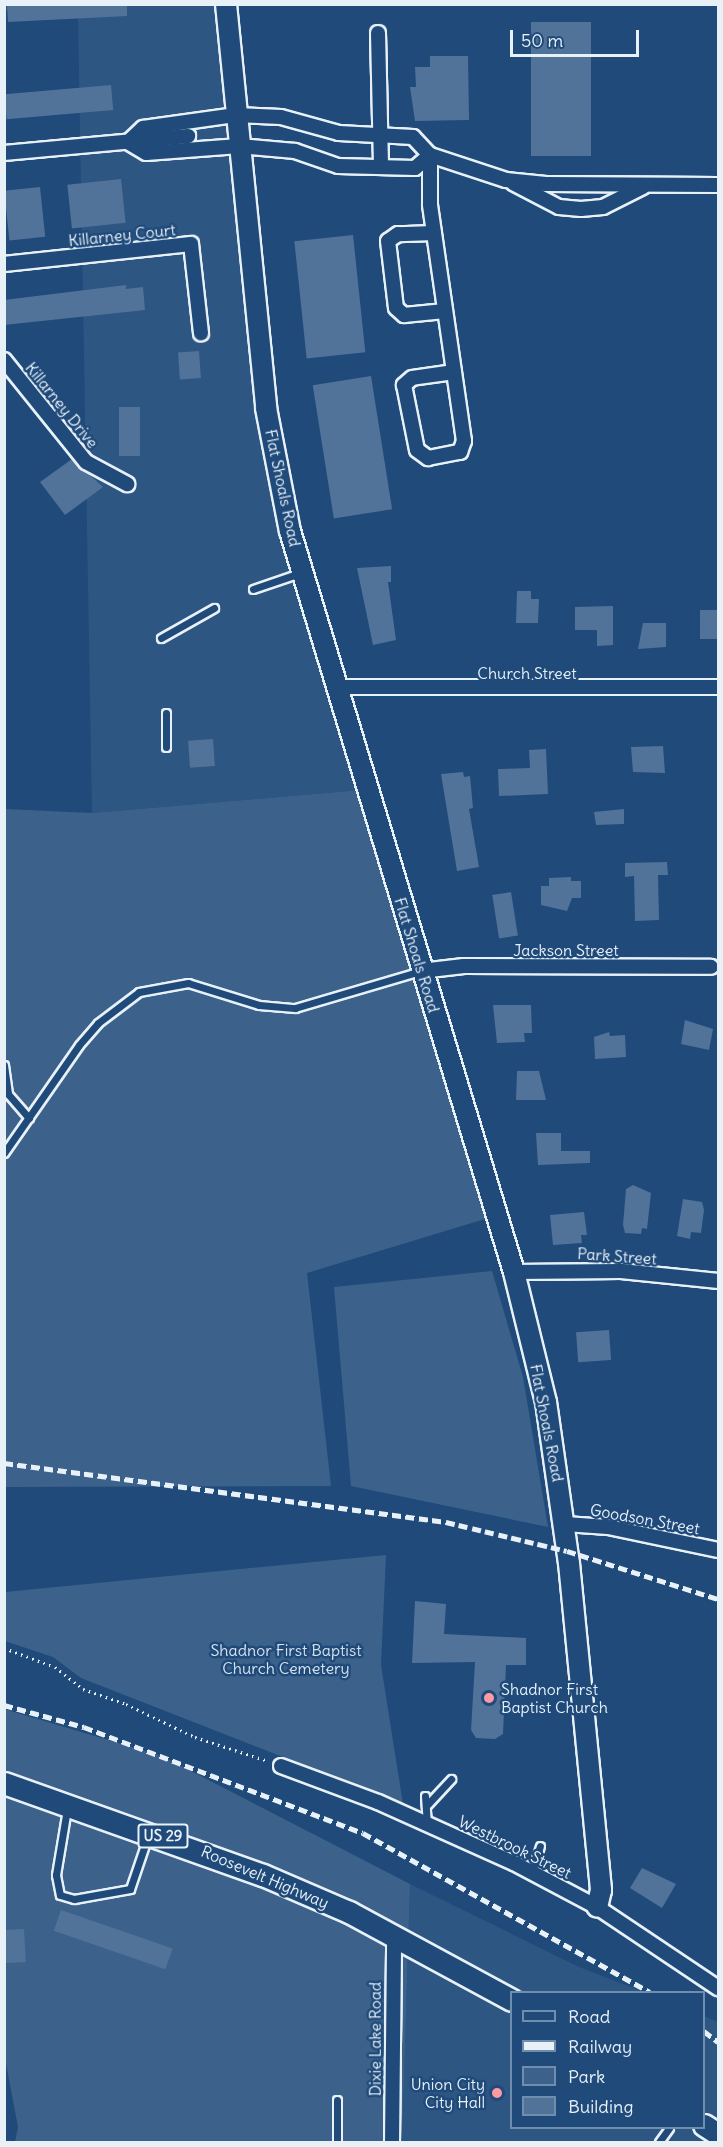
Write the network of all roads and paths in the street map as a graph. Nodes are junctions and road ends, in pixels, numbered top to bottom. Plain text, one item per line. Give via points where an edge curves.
1 (226, 4) edge
2 (378, 33) dead end
3 (236, 115) junction
4 (188, 136) junction
5 (381, 136) junction
6 (128, 142) junction
7 (239, 146) junction
8 (4, 153) edge
9 (430, 155) junction
10 (381, 167) junction
11 (506, 180) junction
12 (647, 185) junction
13 (718, 185) edge
14 (434, 233) junction
15 (4, 264) edge
16 (445, 311) junction
17 (201, 333) dead end
18 (4, 360) edge
19 (454, 372) junction
20 (128, 484) dead end
21 (302, 572) junction
22 (253, 589) dead end
23 (214, 608) dead end
24 (161, 638) dead end
25 (336, 687) junction
26 (718, 687) edge
27 (166, 713) dead end
28 (166, 747) dead end
29 (715, 967) edge
30 (421, 971) junction
31 (4, 1065) edge
32 (29, 1118) junction
33 (4, 1153) edge
34 (514, 1272) junction
35 (718, 1281) edge
36 (565, 1524) junction
37 (718, 1550) edge
38 (4, 1648) edge
39 (281, 1766) joint
40 (451, 1779) dead end
41 (4, 1784) edge
42 (425, 1796) dead end
43 (69, 1803) junction
44 (426, 1806) junction
45 (428, 1824) junction
46 (150, 1831) junction
47 (540, 1846) dead end
48 (532, 1872) junction
49 (597, 1907) junction
50 (394, 1936) junction
51 (718, 1988) edge
52 (510, 1999) edge
53 (337, 2100) dead end
54 (705, 2126) edge
55 (668, 2129) edge
56 (718, 2134) edge
57 (337, 2142) edge
58 (392, 2142) edge
59 (659, 2142) edge

1 - 3 street, Flat Shoals Road
2 - 5 street
3 - 4 street
3 - 5 street via 281,117 339,134
3 - 7 street, Flat Shoals Road
4 - 6 street via 143,128
4 - 6 street via 146,153
4 - 7 street
5 - 9 street via 413,137
5 - 10 street
6 - 8 street
7 - 10 street via 295,151 338,166
7 - 21 street, Flat Shoals Road via 273,451
9 - 10 street via 415,168
9 - 11 street
9 - 14 street
11 - 12 street
11 - 12 street via 559,207 580,209 603,207
12 - 13 street
14 - 16 street
14 - 16 street via 398,234 388,241 396,308 404,315
15 - 17 street, Killarney Court via 191,244
16 - 19 street
18 - 20 street, Killarney Drive via 86,462
19 - 19 street via 464,441 460,452 428,458 417,450 404,385 412,378
21 - 22 lane
21 - 25 street, Flat Shoals Road
23 - 24 lane
25 - 26 street, Church Street
25 - 30 street, Flat Shoals Road
27 - 28 lane
29 - 30 street, Jackson Street via 464,966
30 - 32 lane via 295,1008 259,1005 188,983 139,992 98,1023
30 - 34 street, Flat Shoals Road
31 - 32 lane via 9,1094
32 - 33 lane
34 - 35 street, Park Street via 621,1271
34 - 36 street, Flat Shoals Road via 546,1402
36 - 37 street, Goodson Street via 608,1527
36 - 49 street, Flat Shoals Road via 601,1890
38 - 39 path via 55,1667 83,1689 126,1704 195,1737
39 - 45 street, Westbrook Street
40 - 44 lane
41 - 43 main road, Roosevelt Highway / US 29
42 - 44 lane
43 - 46 main road, Roosevelt Highway / US 29
43 - 46 lane via 56,1875 60,1895 74,1899 130,1889
44 - 45 lane
45 - 48 street, Westbrook Street
46 - 50 main road, Roosevelt Highway / US 29 via 263,1875
47 - 48 lane
48 - 49 street, Westbrook Street
49 - 51 street, Westbrook Street
50 - 52 main road, Roosevelt Highway / US 29
50 - 58 street, Dixie Lake Road
53 - 57 lane
54 - 56 main road
55 - 59 lane

